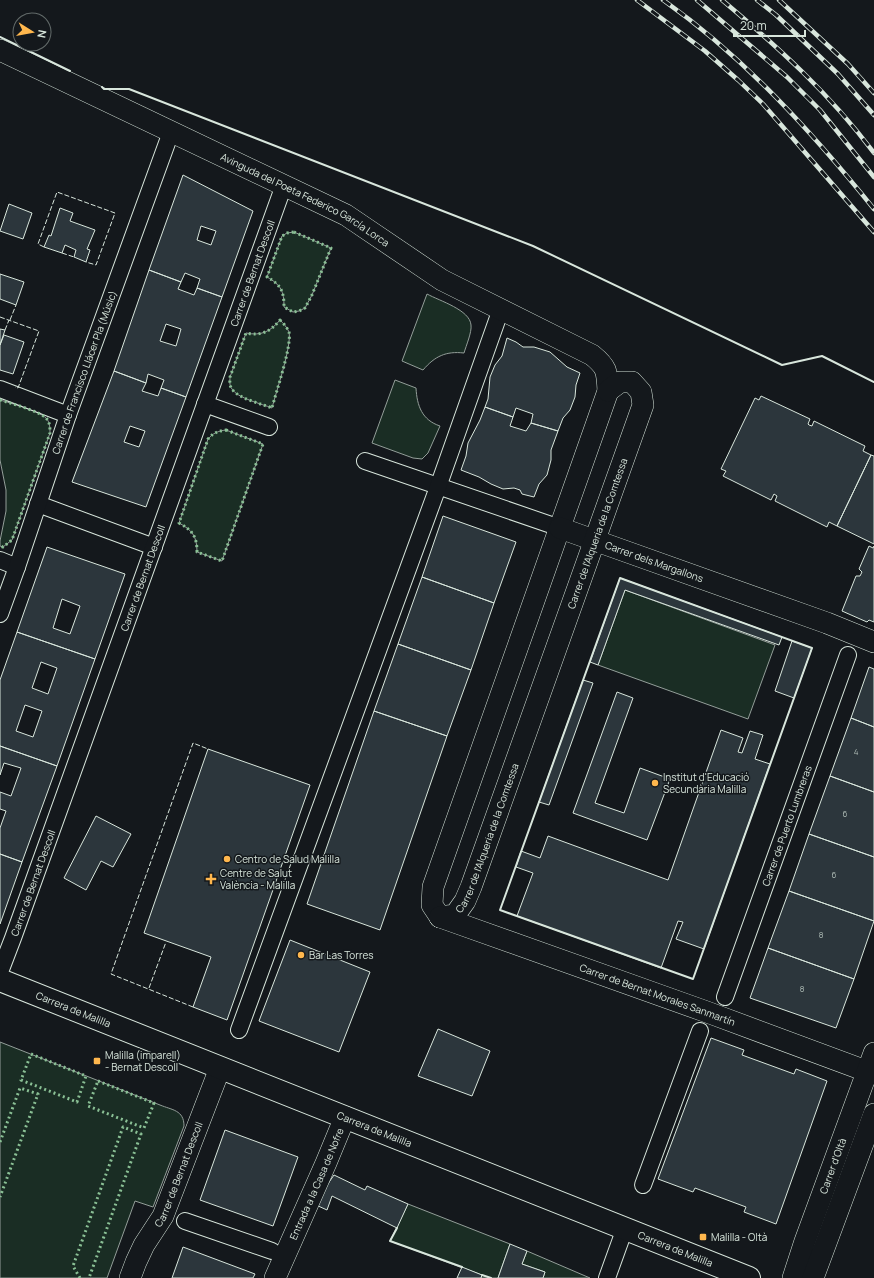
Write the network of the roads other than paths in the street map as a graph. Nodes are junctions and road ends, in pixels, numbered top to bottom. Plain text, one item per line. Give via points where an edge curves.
1 (2, 55) edge
2 (171, 132) junction
3 (284, 185) junction
4 (501, 309) junction
5 (602, 363) joint
6 (0, 390) edge
7 (608, 390) junction
8 (205, 404) junction
9 (68, 415) junction
10 (269, 426) dead end
11 (365, 461) dead end
12 (438, 487) junction
13 (38, 504) junction
14 (560, 528) junction
15 (594, 541) junction
16 (154, 547) junction
17 (0, 560) edge
18 (17, 567) junction
19 (0, 614) edge
20 (874, 642) edge
21 (848, 655) dead end
22 (440, 917) junction
23 (0, 972) edge
24 (0, 980) edge
25 (725, 997) dead end
26 (239, 1030) dead end
27 (700, 1031) dead end
28 (872, 1067) edge
29 (220, 1068) junction
30 (874, 1114) edge
31 (345, 1117) junction
32 (643, 1185) dead end
33 (186, 1221) dead end
34 (625, 1228) junction
35 (279, 1251) junction
36 (130, 1278) edge
37 (275, 1278) edge
38 (607, 1278) edge
39 (749, 1278) edge
40 (793, 1278) edge
41 (813, 1278) edge

1 - 2 street, Avinguda del Poeta Federico García Lorca
2 - 3 street, Avinguda del Poeta Federico García Lorca
2 - 9 street, Carrer de Francisco Llácer Pla (Músic)
3 - 4 street, Avinguda del Poeta Federico García Lorca via 346,215 442,280
3 - 8 street, Carrer de Bernat Descoll
4 - 5 street, Avinguda del Poeta Federico García Lorca via 592,355
4 - 12 street
5 - 7 street, Carrer de l'Alqueria de la Comtessa via 608,374
6 - 9 street
7 - 14 street, Carrer de l'Alqueria de la Comtessa
7 - 15 street, Carrer de l'Alqueria de la Comtessa via 620,382 632,382 641,392 643,405
8 - 10 street
8 - 16 street, Carrer de Bernat Descoll
9 - 13 street, Carrer de Francisco Llácer Pla (Músic)
11 - 12 street, Carrer dels Margallons
12 - 14 street, Carrer dels Margallons
12 - 26 street
13 - 16 street
13 - 18 street, Carrer de Francisco Llácer Pla (Músic)
14 - 15 street, Carrer dels Margallons
14 - 22 street, Carrer de l'Alqueria de la Comtessa via 433,887 432,905
15 - 20 street, Carrer dels Margallons via 828,623
15 - 22 street, Carrer de l'Alqueria de la Comtessa via 465,900 455,915
16 - 23 street, Carrer de Bernat Descoll
17 - 18 street
18 - 19 street, Carrer de Francisco Llácer Pla (Músic)
21 - 25 street, Carrer de Puerto Lumbreras
22 - 28 street, Carrer de Bernat Morales Sanmartín via 712,1014
24 - 29 street, Carrera de Malilla
27 - 32 street
28 - 40 street, Carrer d'Oltà via 805,1240
29 - 31 street, Carrera de Malilla
29 - 36 street, Carrer de Bernat Descoll via 163,1216 144,1245
30 - 41 street, Carrer d'Oltà
31 - 34 street, Carrera de Malilla
31 - 35 street, Entrada a la Casa de Nofre via 326,1163
33 - 35 street
34 - 38 street
34 - 39 street, Carrera de Malilla
35 - 37 street, Entrada a la Casa de Nofre

